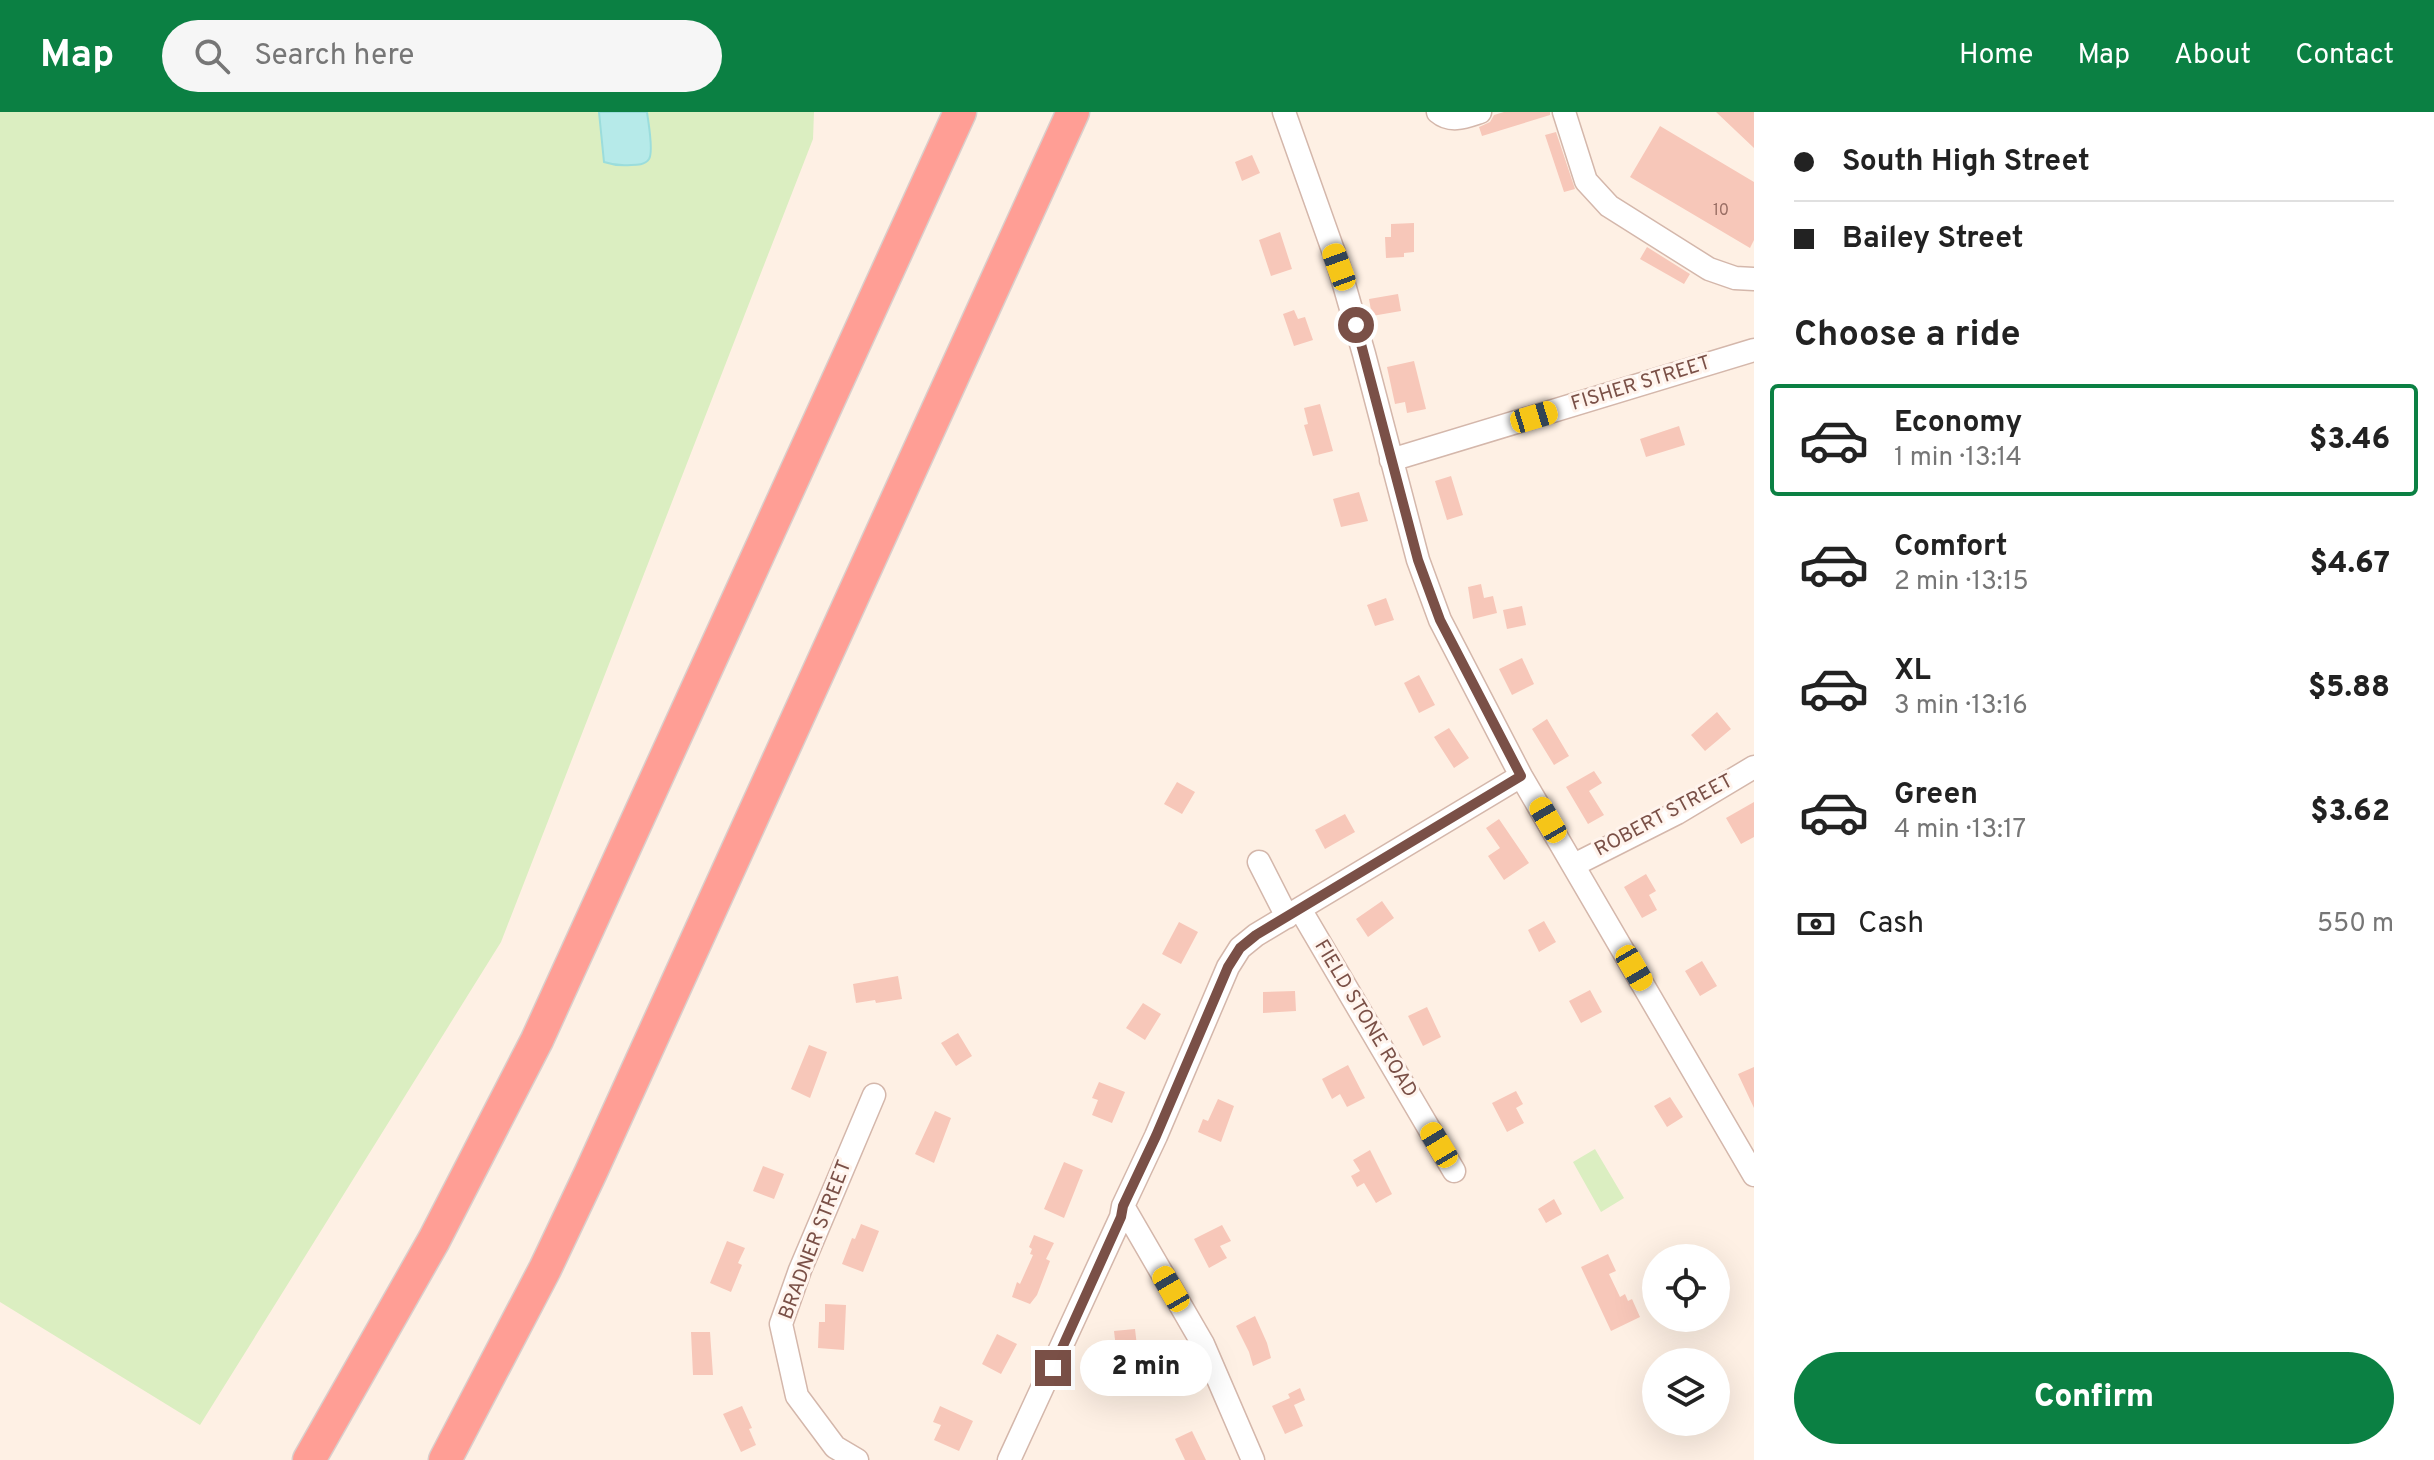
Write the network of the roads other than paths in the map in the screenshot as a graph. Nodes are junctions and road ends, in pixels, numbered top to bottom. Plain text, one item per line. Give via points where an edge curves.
1 (960, 112) edge
2 (1073, 112) edge
3 (1284, 112) edge
4 (1438, 112) edge
5 (1480, 112) edge
6 (1564, 112) edge
7 (1754, 279) edge
8 (1754, 350) edge
9 (1391, 460) junction
10 (1754, 767) edge
11 (1521, 776) junction
12 (1259, 862) dead end
13 (1574, 865) junction
14 (1293, 913) junction
15 (874, 1095) dead end
16 (1454, 1171) dead end
17 (1754, 1175) edge
18 (1123, 1206) junction
19 (309, 1460) edge
20 (445, 1460) edge
21 (857, 1460) edge
22 (1009, 1460) edge
23 (1253, 1460) edge

1 - 19 highway via 543,1027 441,1228
2 - 20 highway via 591,1172
3 - 9 street via 1339,267
4 - 5 street via 1460,119
6 - 7 street via 1586,181 1609,206 1709,269
8 - 9 street, FISHER STREET
9 - 11 street via 1440,620
10 - 13 street, ROBERT STREET
11 - 13 street
11 - 14 street
12 - 14 street, FIELD STONE ROAD
13 - 17 street
14 - 16 street, FIELD STONE ROAD
14 - 18 street via 1248,941 1228,967
15 - 21 street, BRADNER STREET via 781,1324 797,1396 835,1447
18 - 22 street
18 - 23 street via 1203,1344

